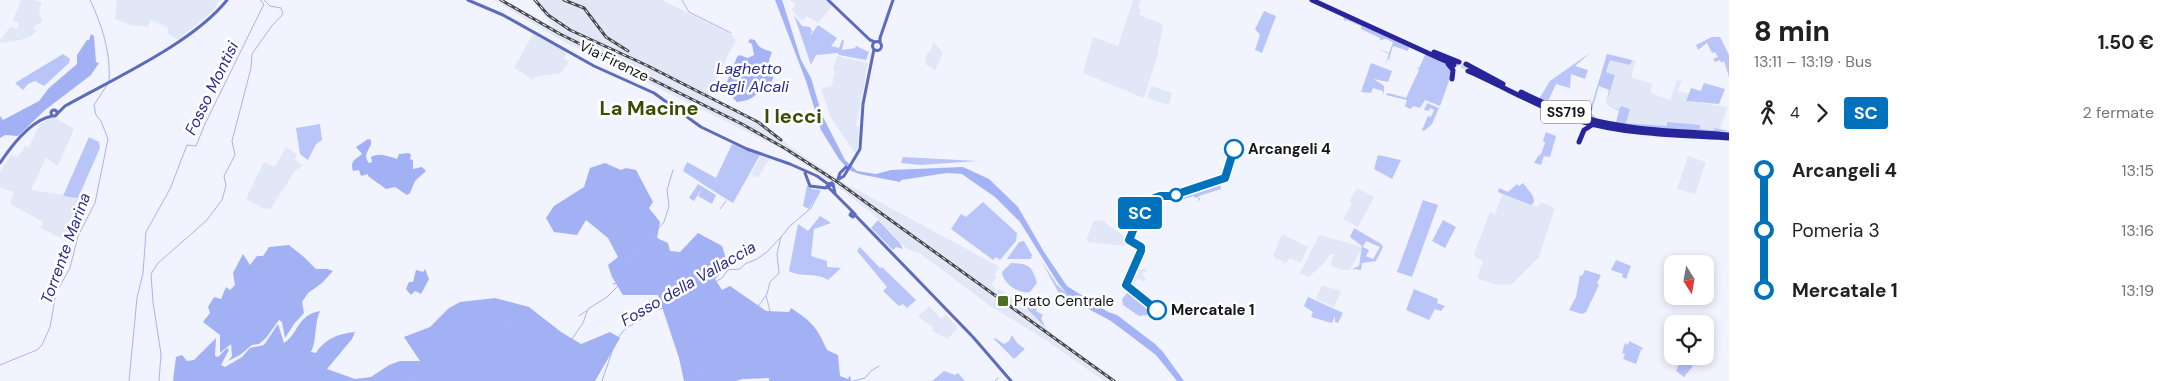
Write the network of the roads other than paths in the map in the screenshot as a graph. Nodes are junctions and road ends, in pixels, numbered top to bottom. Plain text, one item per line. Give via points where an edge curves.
1 (227, 0) edge
2 (468, 0) edge
3 (828, 0) edge
4 (894, 0) edge
5 (1312, 0) edge
6 (876, 46) junction
7 (1426, 50) junction
8 (1462, 55) dead end
9 (1456, 63) junction
10 (1448, 64) junction
11 (1452, 79) dead end
12 (1572, 116) junction
13 (1597, 123) junction
14 (1729, 136) edge
15 (0, 162) edge
16 (802, 171) junction
17 (818, 177) junction
18 (839, 179) dead end
19 (808, 180) junction
20 (824, 182) junction
21 (832, 184) junction
22 (827, 188) junction
23 (835, 193) junction
24 (853, 214) junction
25 (1011, 381) edge

1 - 15 main road via 173,45 50,115 22,136
2 - 16 main road, Via Firenze via 503,15 594,66 654,93 700,127
3 - 6 main road
4 - 6 main road
5 - 7 highway
6 - 18 main road via 862,104 859,151
7 - 9 highway
7 - 10 highway
8 - 9 highway
9 - 10 highway
10 - 11 highway via 1453,70
12 - 12 highway, SS719 via 1504,84 1466,69 1512,92
12 - 13 highway, SS719
12 - 13 highway via 1582,115 1589,109 1591,118
12 - 13 highway via 1581,126 1578,141 1586,127
13 - 14 highway, SS719
13 - 14 highway, SS719 via 1650,132
16 - 17 main road, Via Firenze
16 - 19 main road
17 - 19 main road via 812,176
17 - 20 main road
19 - 22 main road via 811,186
20 - 21 main road
20 - 22 main road
21 - 22 main road
21 - 23 main road
22 - 23 main road
22 - 24 main road
23 - 24 main road
24 - 25 main road via 939,301

